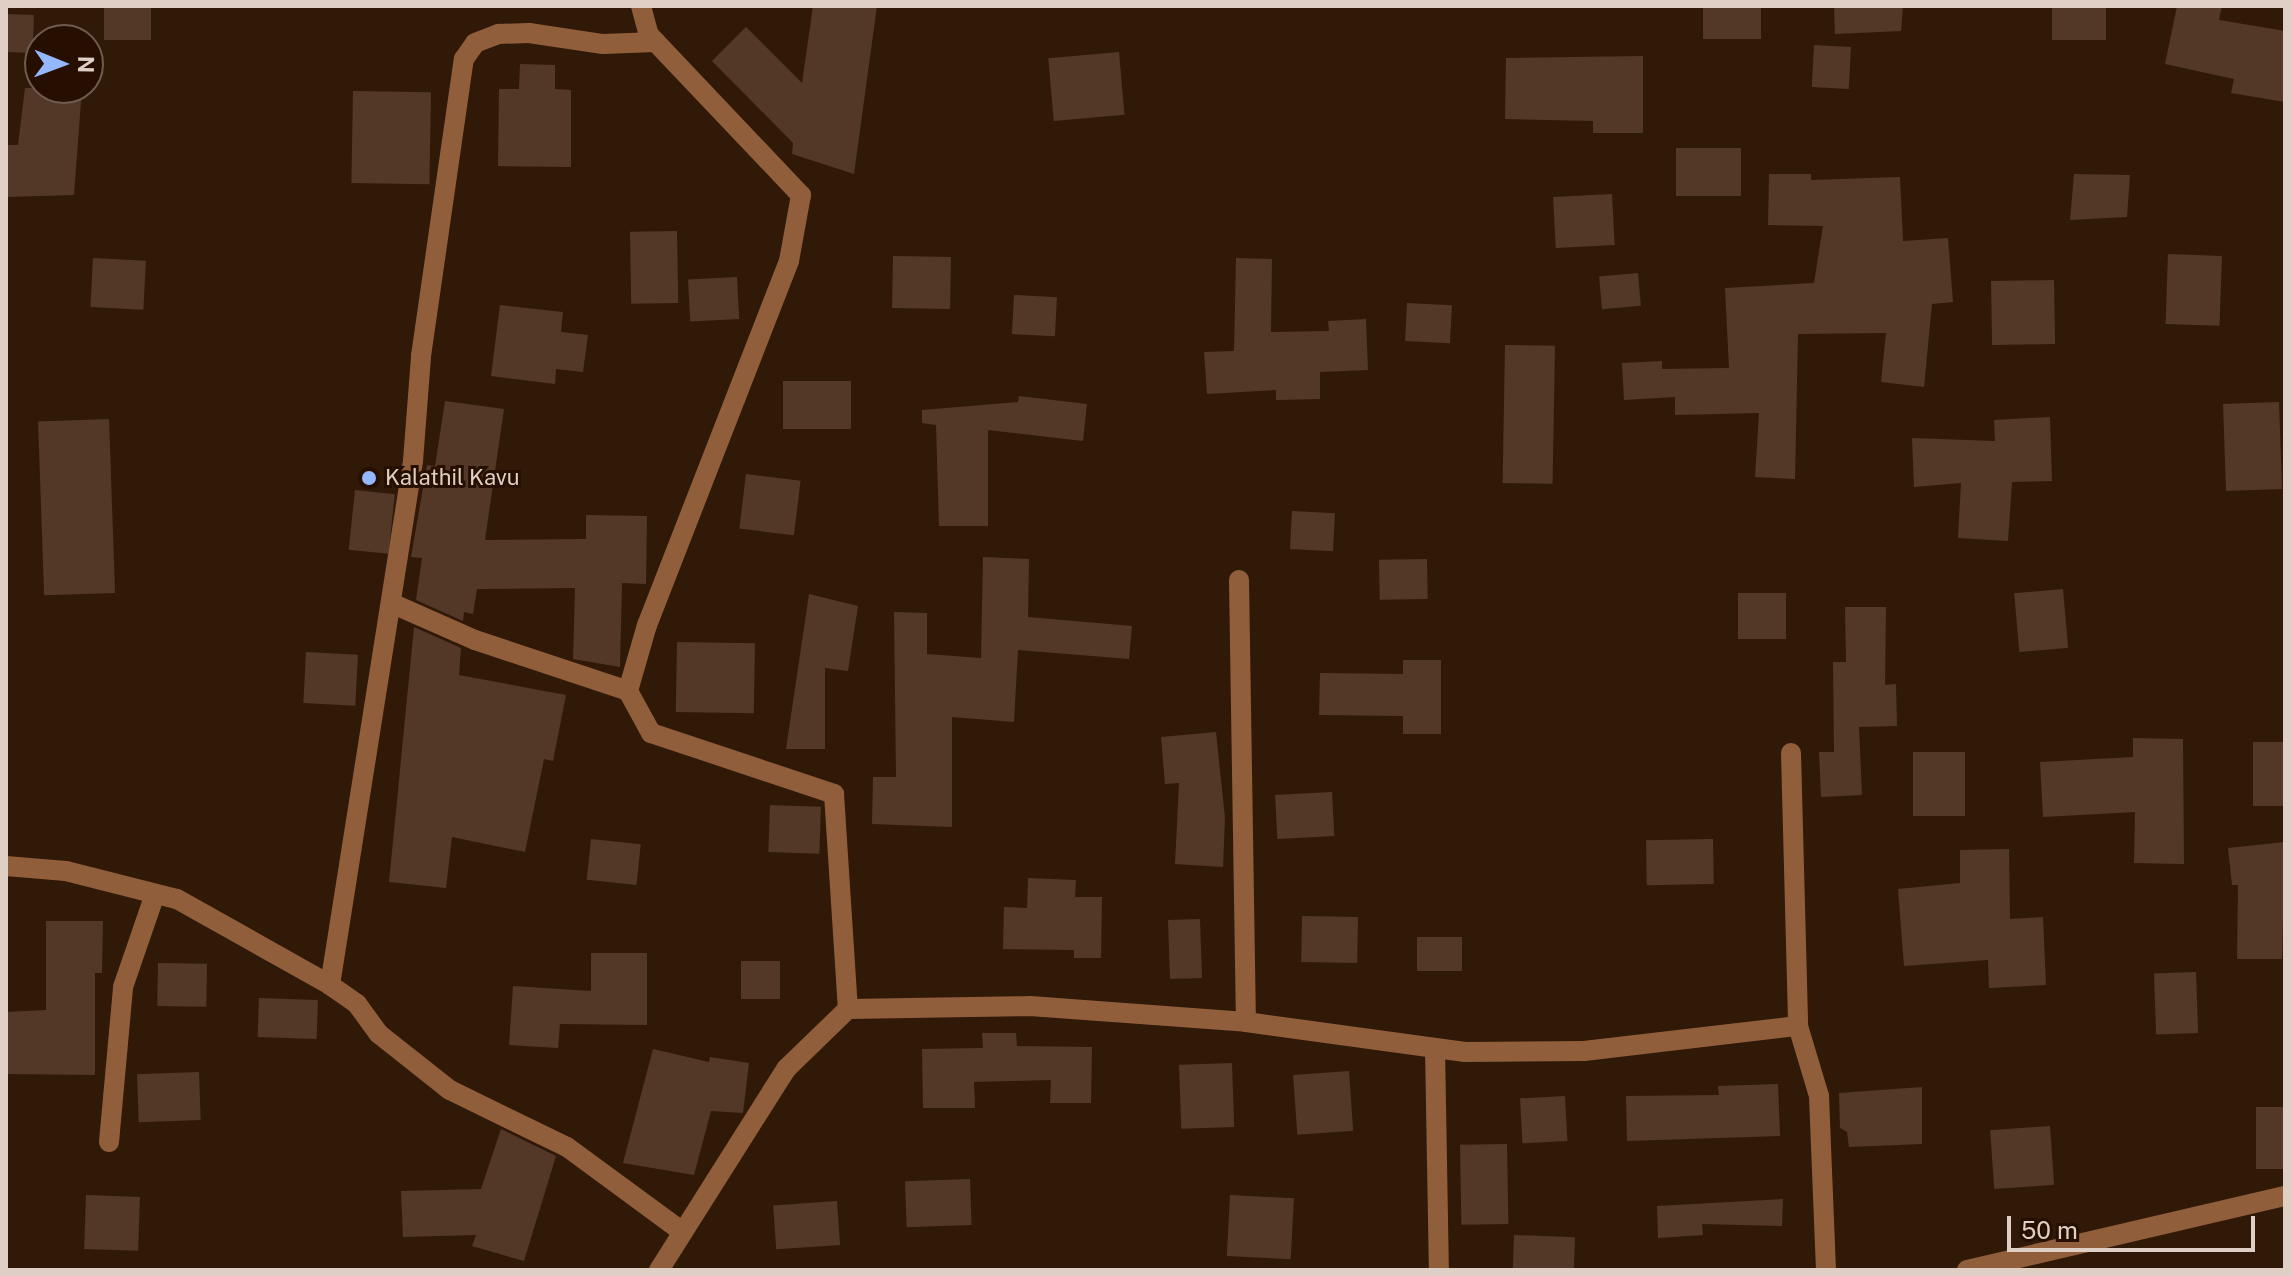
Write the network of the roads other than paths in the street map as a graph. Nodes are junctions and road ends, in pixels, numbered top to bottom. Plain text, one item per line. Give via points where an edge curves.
1 (641, 6) edge
2 (656, 42) junction
3 (1239, 580) dead end
4 (391, 603) junction
5 (628, 691) junction
6 (1791, 753) dead end
7 (6, 866) edge
8 (155, 894) junction
9 (330, 985) junction
10 (848, 1009) junction
11 (1246, 1022) junction
12 (1798, 1026) junction
13 (1435, 1048) junction
14 (109, 1142) dead end
15 (2285, 1196) edge
16 (680, 1230) junction
17 (659, 1270) edge
18 (1439, 1270) edge
19 (1826, 1270) edge
20 (1967, 1270) edge

1 - 2 street
2 - 4 street via 603,44 499,34 475,43 464,59
2 - 5 street via 801,195 789,261 647,625
3 - 11 street
4 - 5 street via 475,640
4 - 9 street
5 - 10 street via 651,733 834,794
6 - 12 street
7 - 8 street via 66,871
8 - 9 street via 177,899
8 - 14 street via 123,987
9 - 16 street via 357,1004 379,1034 450,1090 567,1147
10 - 11 street via 1030,1006
10 - 16 street via 786,1069
11 - 13 street
12 - 13 street via 1584,1051
12 - 19 street via 1819,1096
13 - 18 street
15 - 20 street
16 - 17 street

